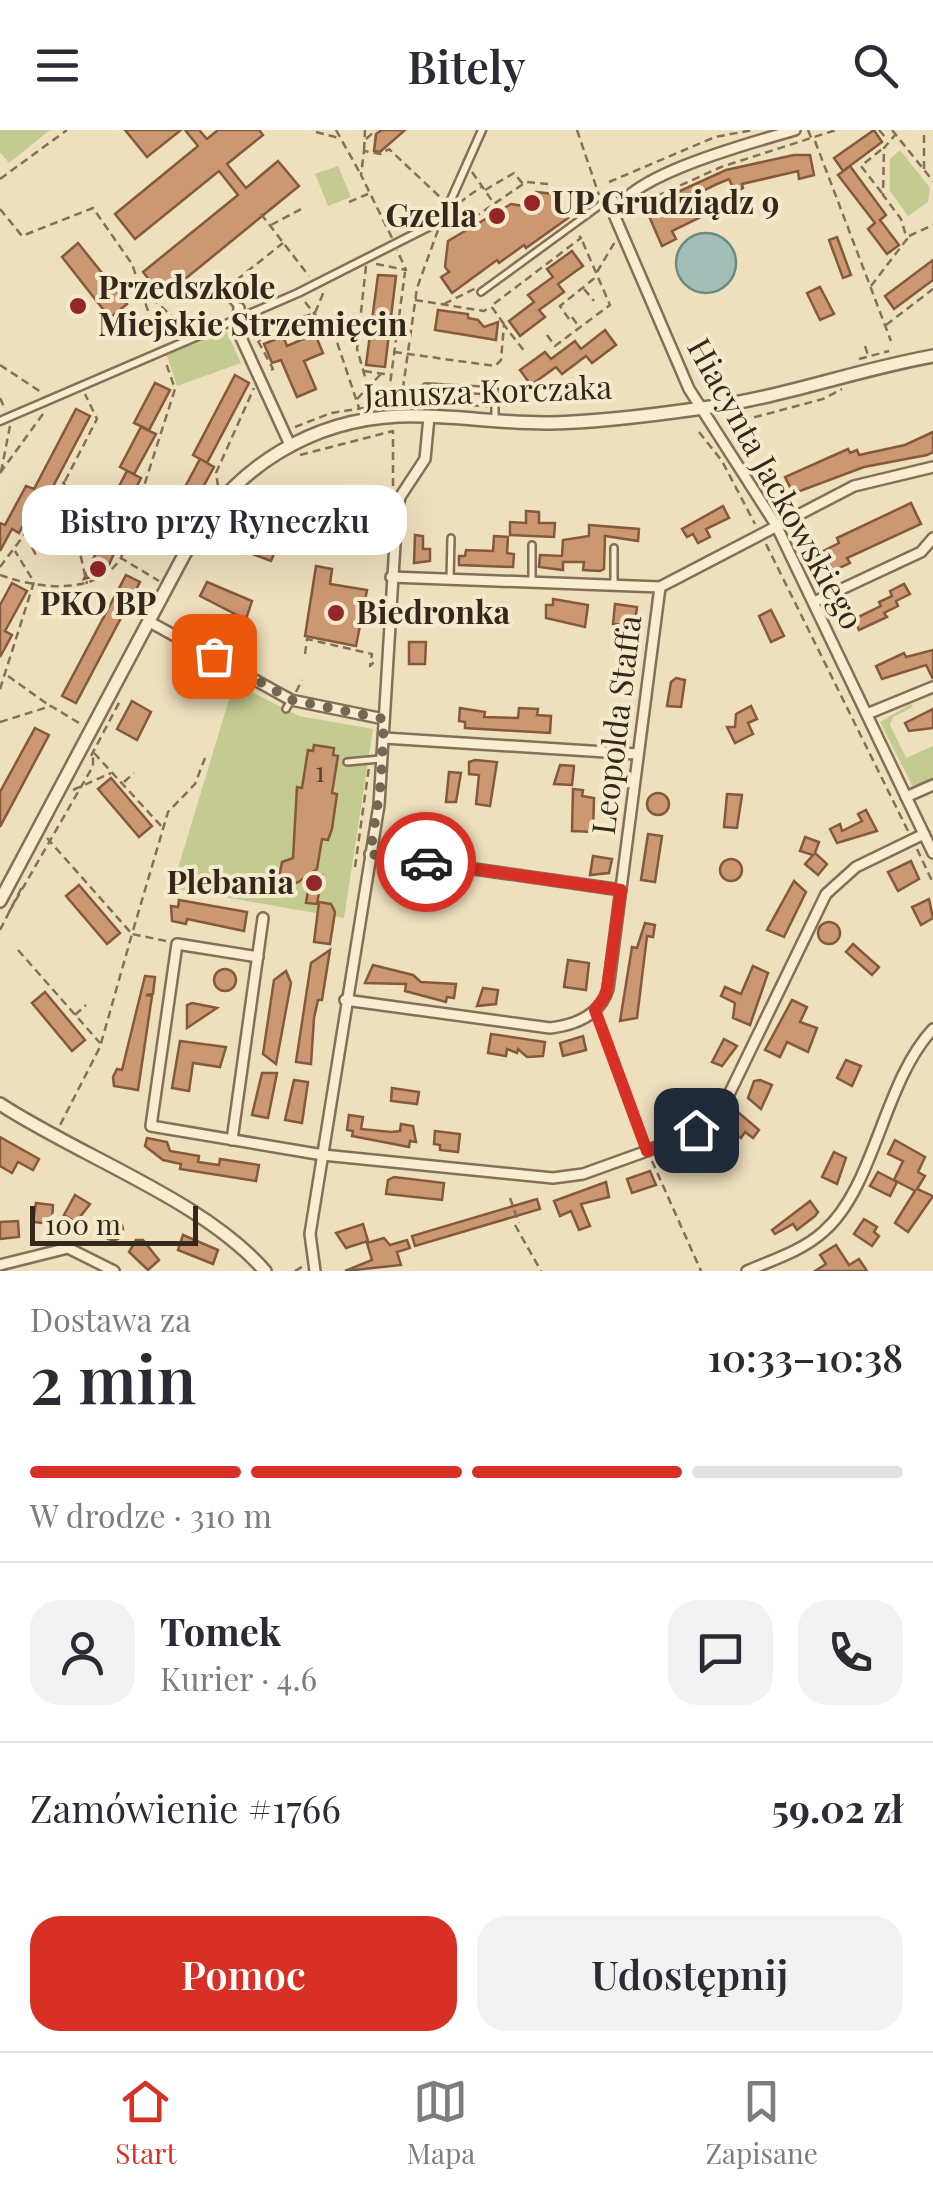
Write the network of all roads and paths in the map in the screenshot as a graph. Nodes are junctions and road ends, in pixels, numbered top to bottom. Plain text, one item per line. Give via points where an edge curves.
1 (67, 130) edge
2 (336, 130) edge
3 (365, 130) edge
4 (376, 130) edge
5 (482, 130) edge
6 (753, 130) edge
7 (794, 130) edge
8 (808, 130) edge
9 (836, 130) edge
10 (878, 130) edge
11 (892, 130) edge
12 (924, 130) edge
13 (316, 132) edge
14 (896, 135) junction
15 (341, 138) junction
16 (364, 140) junction
17 (888, 140) junction
18 (814, 141) junction
19 (884, 148) junction
20 (364, 151) junction
21 (465, 167) junction
22 (924, 170) junction
23 (361, 174) junction
24 (0, 179) edge
25 (933, 181) edge
26 (608, 182) dead end
27 (523, 184) junction
28 (549, 184) dead end
29 (484, 188) junction
30 (370, 193) junction
31 (883, 195) junction
32 (350, 202) dead end
33 (494, 204) junction
34 (617, 204) junction
35 (303, 208) dead end
36 (0, 210) edge
37 (446, 213) junction
38 (261, 214) dead end
39 (457, 217) dead end
40 (933, 225) edge
41 (270, 226) junction
42 (571, 226) junction
43 (620, 227) junction
44 (907, 236) junction
45 (581, 238) junction
46 (617, 239) dead end
47 (284, 242) junction
48 (395, 245) junction
49 (367, 260) junction
50 (406, 270) junction
51 (597, 275) junction
52 (329, 277) junction
53 (315, 284) junction
54 (584, 287) junction
55 (870, 287) junction
56 (141, 288) junction
57 (933, 290) edge
58 (481, 292) joint
59 (298, 293) junction
60 (229, 296) dead end
61 (402, 300) junction
62 (415, 301) junction
63 (594, 301) dead end
64 (442, 305) junction
65 (491, 306) junction
66 (239, 313) junction
67 (316, 314) junction
68 (504, 325) junction
69 (885, 326) junction
70 (580, 328) junction
71 (194, 336) junction
72 (547, 336) dead end
73 (890, 340) dead end
74 (258, 341) junction
75 (865, 346) dead end
76 (244, 349) junction
77 (162, 350) junction
78 (889, 351) dead end
79 (394, 352) junction
80 (524, 352) dead end
81 (407, 353) junction
82 (868, 356) junction
83 (933, 356) edge
84 (859, 359) dead end
85 (497, 364) junction
86 (0, 365) edge
87 (363, 370) junction
88 (504, 370) dead end
89 (264, 373) junction
90 (382, 373) junction
91 (391, 375) junction
92 (852, 384) dead end
93 (81, 386) junction
94 (368, 387) junction
95 (426, 387) dead end
96 (55, 397) junction
97 (0, 398) edge
98 (356, 400) junction
99 (386, 407) dead end
100 (400, 407) dead end
101 (359, 408) dead end
102 (368, 408) dead end
103 (700, 409) junction
104 (429, 417) junction
105 (4, 419) edge
106 (495, 420) junction
107 (729, 424) dead end
108 (393, 430) dead end
109 (699, 432) dead end
110 (292, 451) junction
111 (933, 467) edge
112 (0, 473) edge
113 (64, 482) junction
114 (219, 487) dead end
115 (776, 525) junction
116 (760, 534) junction
117 (26, 535) junction
118 (451, 538) dead end
119 (933, 538) edge
120 (532, 545) dead end
121 (614, 548) dead end
122 (14, 549) junction
123 (36, 557) dead end
124 (121, 558) junction
125 (0, 567) edge
126 (0, 575) edge
127 (391, 577) junction
128 (450, 580) junction
129 (34, 582) junction
130 (160, 582) dead end
131 (86, 584) junction
132 (532, 584) junction
133 (660, 587) junction
134 (614, 588) junction
135 (814, 602) junction
136 (148, 622) junction
137 (305, 654) dead end
138 (372, 654) junction
139 (6, 675) junction
140 (933, 687) edge
141 (0, 689) edge
142 (123, 695) dead end
143 (51, 706) junction
144 (867, 714) junction
145 (384, 719) junction
146 (0, 722) edge
147 (85, 726) dead end
148 (384, 738) junction
149 (93, 752) junction
150 (637, 754) junction
151 (205, 758) dead end
152 (379, 758) junction
153 (347, 762) dead end
154 (113, 772) junction
155 (134, 773) dead end
156 (122, 783) junction
157 (933, 785) edge
158 (82, 786) junction
159 (72, 790) dead end
160 (906, 796) junction
161 (164, 829) junction
162 (924, 834) junction
163 (46, 838) dead end
164 (912, 840) junction
165 (51, 843) junction
166 (933, 852) edge
167 (370, 854) junction
168 (354, 867) dead end
169 (933, 883) edge
170 (621, 890) junction
171 (0, 901) edge
172 (263, 918) dead end
173 (0, 930) edge
174 (132, 934) junction
175 (177, 944) junction
176 (18, 950) dead end
177 (258, 957) junction
178 (344, 1000) junction
179 (86, 1005) dead end
180 (595, 1010) junction
181 (74, 1016) junction
182 (933, 1029) edge
183 (101, 1043) junction
184 (0, 1104) edge
185 (58, 1129) dead end
186 (232, 1140) junction
187 (647, 1151) junction
188 (323, 1155) junction
189 (510, 1198) dead end
190 (0, 1264) edge
191 (114, 1271) edge
192 (265, 1271) edge
193 (315, 1271) edge
194 (541, 1271) edge
195 (700, 1271) edge
196 (747, 1271) edge

1 - 24 path
2 - 15 path
3 - 16 path
4 - 16 path
5 - 21 street
6 - 26 path via 714,137
7 - 34 street via 717,152
8 - 18 path
9 - 18 path
10 - 17 path
11 - 14 path
12 - 22 path
13 - 15 path
14 - 17 path
14 - 22 path
15 - 23 path
16 - 20 path
17 - 19 path
18 - 43 path via 722,167 624,212 626,225
18 - 55 path
19 - 31 path
19 - 31 path via 860,166
20 - 23 path
20 - 37 path via 381,154 389,148
21 - 29 path
21 - 37 street
22 - 25 path
23 - 30 path
27 - 28 path
27 - 29 path via 514,173
27 - 33 path
29 - 33 path
29 - 37 path
30 - 32 path
30 - 48 path
31 - 44 path
33 - 39 path via 463,225
34 - 42 lane via 613,197
34 - 43 street, Hiacynta Jackowskiego
35 - 41 path
36 - 56 path via 22,236 93,208
37 - 48 street
37 - 62 path
38 - 41 path
40 - 44 path
41 - 47 path
42 - 45 path
42 - 58 lane
43 - 103 street, Hiacynta Jackowskiego
44 - 55 path
45 - 51 path
45 - 65 path
46 - 51 path
47 - 53 path
47 - 66 path via 239,278
48 - 49 street
48 - 50 path
49 - 50 path
49 - 52 street
49 - 87 path via 357,349
50 - 61 path
51 - 54 path
51 - 70 path via 610,305
52 - 53 street
52 - 67 path
53 - 59 street
54 - 63 path
54 - 70 path via 560,306
55 - 69 path
56 - 71 path
56 - 77 path
57 - 69 path
58 - 64 path via 474,287
59 - 66 street
59 - 67 path
60 - 66 lane
61 - 62 path
61 - 79 path
62 - 64 path
62 - 81 path
64 - 65 path via 484,312
65 - 68 path
66 - 71 street
66 - 76 street
67 - 74 path via 271,327
67 - 98 path via 337,342
68 - 80 path
68 - 85 path
69 - 73 path
70 - 72 path via 555,346
71 - 77 street
74 - 76 path
74 - 89 path via 273,369
75 - 82 path
76 - 89 street
77 - 93 street
77 - 124 path via 175,389
78 - 82 path
79 - 81 path
79 - 91 path
81 - 85 path
81 - 100 path
82 - 84 path
83 - 103 street, Janusza Korczaka
85 - 88 path
86 - 96 path via 32,390
87 - 90 path
87 - 94 path
89 - 110 street
89 - 114 path via 216,473
90 - 91 path
90 - 94 path
91 - 99 path
92 - 107 path via 823,399
93 - 96 street
93 - 113 path via 97,419
94 - 98 path
94 - 102 path
95 - 106 lane via 495,390
96 - 105 street
96 - 112 path
97 - 105 path
98 - 101 path
103 - 106 street, Janusza Korczaka via 551,423
103 - 115 street, Hiacynta Jackowskiego
104 - 106 street, Janusza Korczaka
104 - 110 street, Janusza Korczaka via 370,419
104 - 127 street via 425,459 400,497
105 - 112 path
108 - 110 path
109 - 116 path
110 - 136 street, Janusza Korczaka via 247,474 212,510
111 - 115 street via 854,486
113 - 117 path
113 - 131 path
115 - 116 street
115 - 135 street, Hiacynta Jackowskiego
116 - 133 street
116 - 164 path
117 - 122 path
117 - 123 path
118 - 128 lane
119 - 135 street via 920,552
120 - 132 lane
121 - 134 lane
122 - 125 path
122 - 129 path
124 - 130 path
124 - 131 path via 102,580
126 - 129 path
127 - 128 street
127 - 145 street
128 - 132 street
129 - 131 path
129 - 139 path
132 - 134 street
133 - 134 street
133 - 150 street, Leopolda Staffa
135 - 144 street, Hiacynta Jackowskiego
136 - 145 street via 289,705
136 - 171 street, Janusza Korczaka
137 - 138 path via 307,639
138 - 138 path via 378,656 370,666
139 - 141 path
139 - 143 path
140 - 144 street
142 - 149 path
143 - 146 path
143 - 147 path
144 - 160 street, Hiacynta Jackowskiego
145 - 148 street
148 - 150 street
148 - 152 street
149 - 154 path
149 - 158 path
150 - 170 street, Leopolda Staffa
151 - 161 path via 195,784 168,812
152 - 153 lane
152 - 167 street
152 - 168 path via 370,764
154 - 156 path
154 - 158 path
155 - 156 path
156 - 161 path
157 - 160 street
158 - 159 path
158 - 165 path
160 - 162 street, Hiacynta Jackowskiego
161 - 174 path
162 - 164 street
162 - 166 street, Hiacynta Jackowskiego
163 - 165 path
164 - 169 path
164 - 187 street via 856,867 826,894 719,1115
165 - 173 path
165 - 174 path
167 - 170 street
167 - 178 street
170 - 180 street, Leopolda Staffa via 608,989
172 - 177 street
174 - 175 path
174 - 183 path
175 - 177 street
175 - 186 street via 151,1126
176 - 181 path
177 - 186 street
178 - 180 street via 550,1028
178 - 188 street
179 - 181 path
180 - 187 lane
181 - 183 path
182 - 196 street via 914,1053 843,1211 818,1237
183 - 185 path
184 - 192 street via 202,1218
186 - 188 street
187 - 188 street via 553,1178
187 - 195 path
188 - 193 street via 310,1234
189 - 194 path
190 - 191 street via 68,1248

